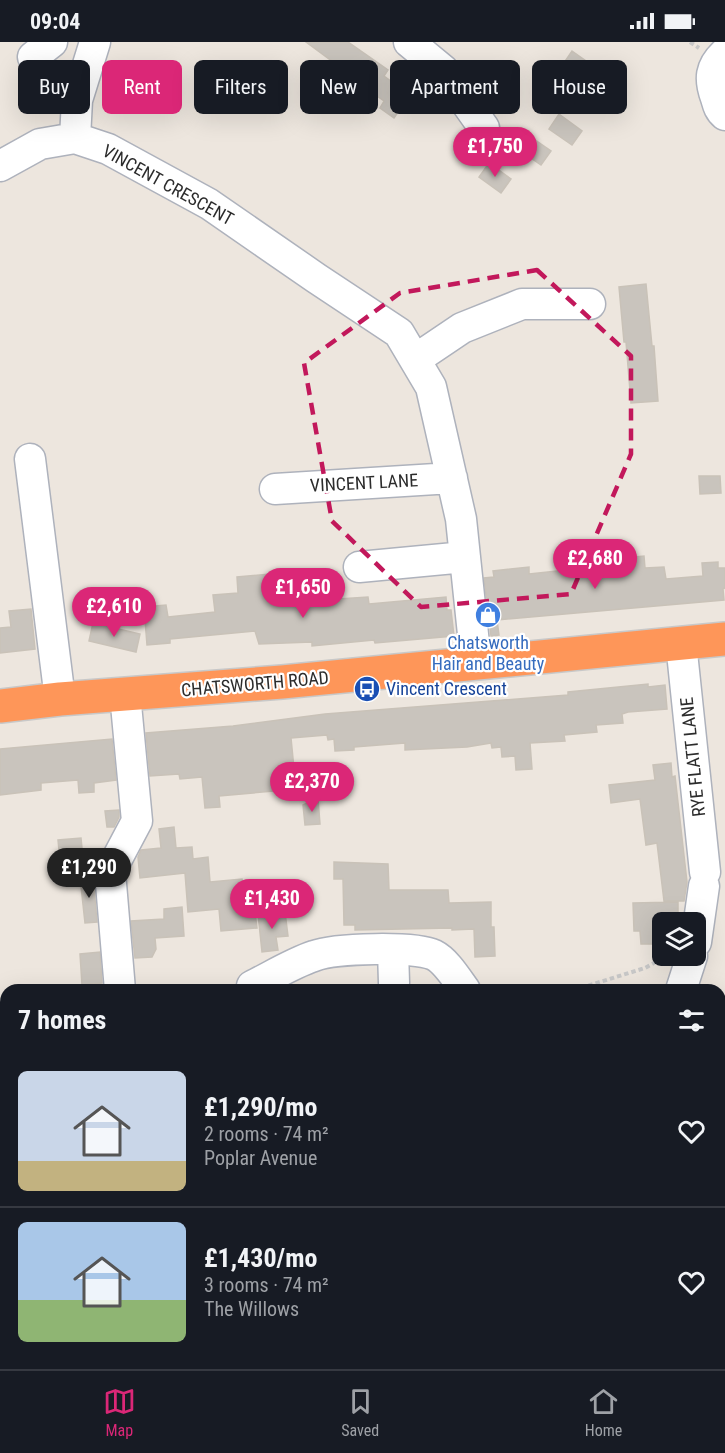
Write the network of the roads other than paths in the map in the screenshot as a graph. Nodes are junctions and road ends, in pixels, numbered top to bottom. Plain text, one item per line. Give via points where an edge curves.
1 (96, 42) edge
2 (409, 42) edge
3 (725, 53) edge
4 (725, 115) edge
5 (484, 128) dead end
6 (75, 138) junction
7 (0, 166) edge
8 (590, 304) dead end
9 (416, 359) junction
10 (30, 459) dead end
11 (452, 478) junction
12 (275, 489) dead end
13 (465, 557) junction
14 (359, 567) dead end
15 (725, 639) edge
16 (681, 643) junction
17 (476, 663) junction
18 (125, 694) junction
19 (60, 699) junction
20 (0, 706) edge
21 (700, 912) edge
22 (393, 950) junction
23 (689, 966) edge
24 (394, 983) dead end
25 (119, 984) edge
26 (256, 984) edge
27 (460, 984) edge
28 (683, 984) edge

1 - 6 street via 77,100
2 - 5 street via 442,70
3 - 4 street via 716,61 710,82
6 - 7 street, VINCENT CRESCENT via 40,144
6 - 9 street, VINCENT CRESCENT via 108,149 209,204 399,333
8 - 9 street via 522,304 462,328
9 - 11 street, VINCENT CRESCENT via 431,387
10 - 19 street
11 - 12 street, VINCENT LANE
11 - 13 street, VINCENT CRESCENT
13 - 14 street
13 - 17 street, VINCENT CRESCENT
15 - 16 highway, CHATSWORTH ROAD
16 - 17 highway, CHATSWORTH ROAD
16 - 21 street, RYE FLATT LANE via 705,879
17 - 18 highway, CHATSWORTH ROAD
18 - 19 highway, CHATSWORTH ROAD
18 - 25 street via 136,821 110,872
19 - 20 highway, CHATSWORTH ROAD
22 - 24 street
22 - 26 street via 315,956
22 - 27 street via 436,956
23 - 28 street

